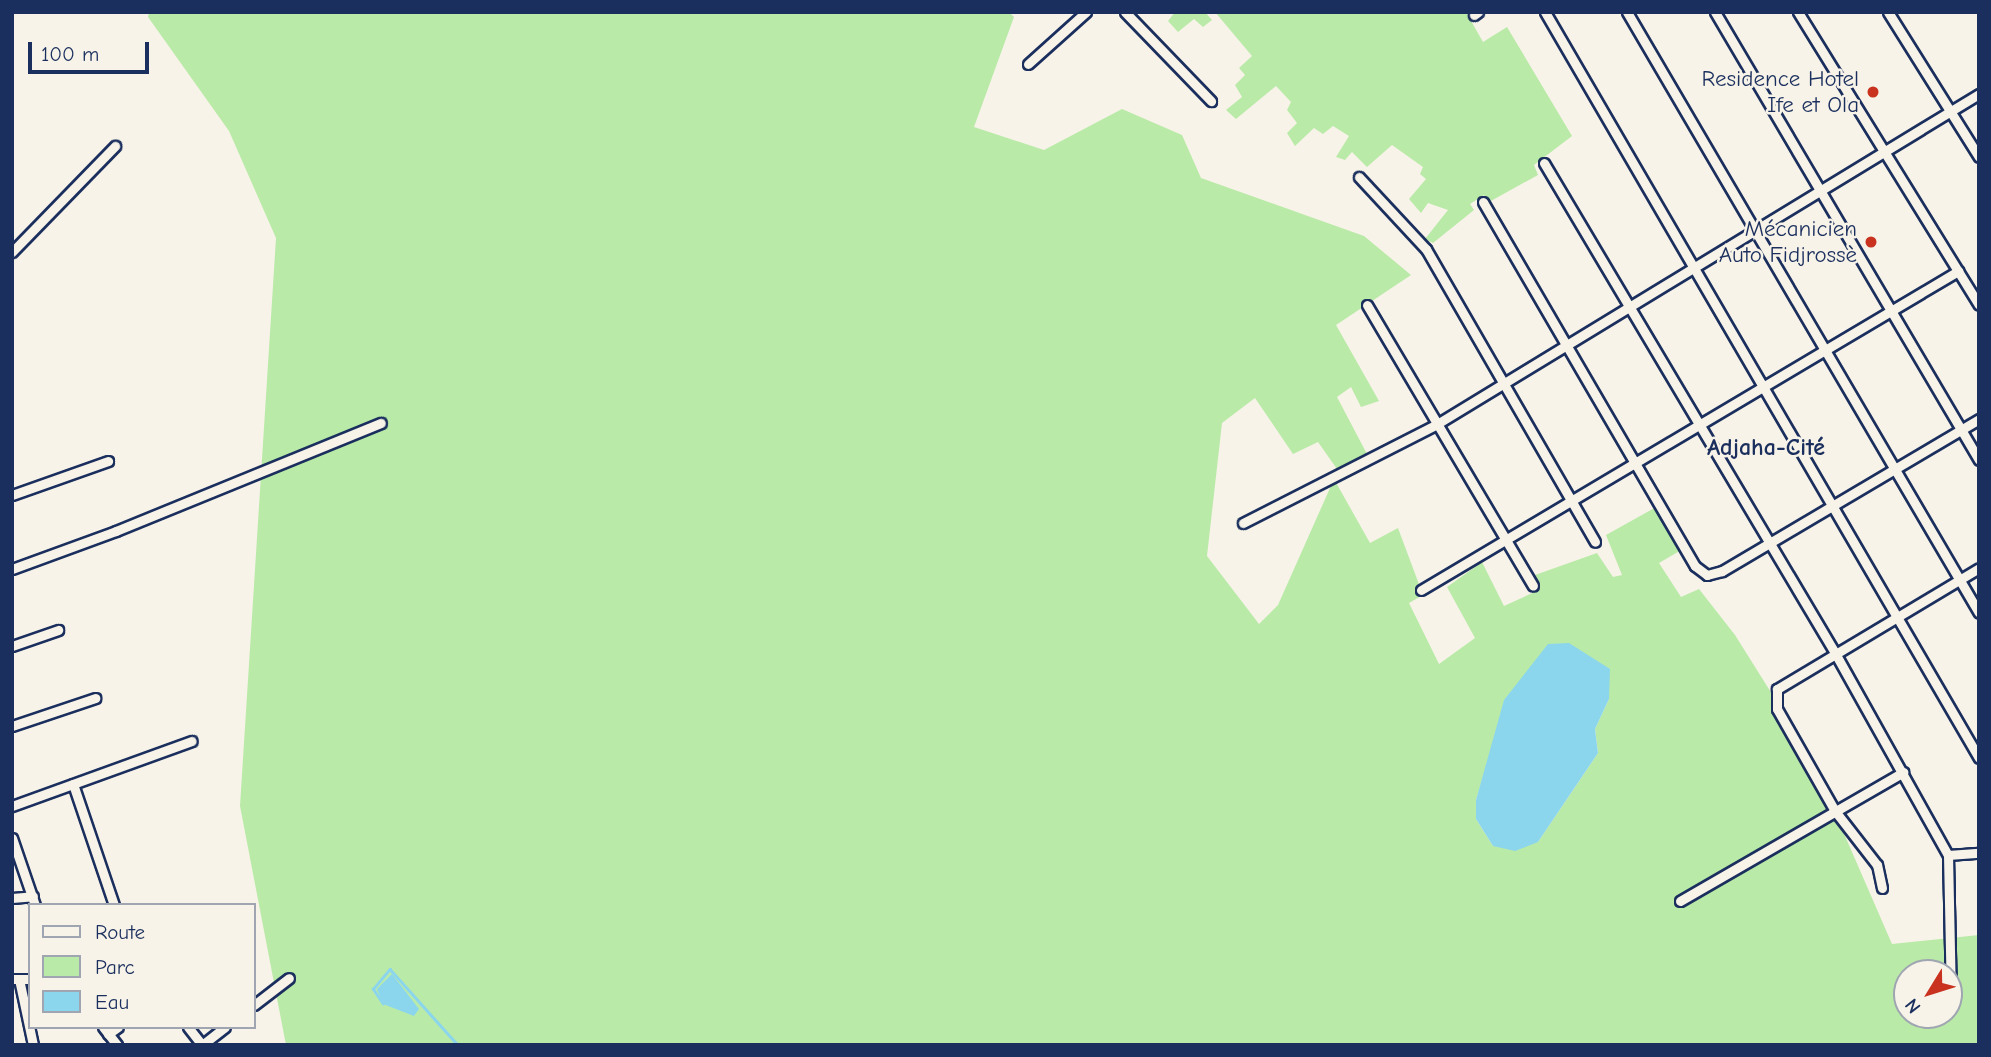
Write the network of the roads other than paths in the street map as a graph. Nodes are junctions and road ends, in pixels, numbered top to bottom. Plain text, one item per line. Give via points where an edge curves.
1 (1086, 12) edge
2 (1125, 12) edge
3 (1545, 12) edge
4 (1628, 12) edge
5 (1715, 12) edge
6 (1798, 12) edge
7 (1888, 12) edge
8 (1028, 64) dead end
9 (1979, 94) edge
10 (1211, 101) dead end
11 (1950, 111) junction
12 (115, 146) dead end
13 (1884, 152) junction
14 (1979, 157) edge
15 (1544, 163) dead end
16 (1359, 177) dead end
17 (1820, 191) junction
18 (1483, 202) dead end
19 (1756, 230) junction
20 (13, 250) edge
21 (1693, 268) junction
22 (1958, 271) junction
23 (1367, 305) dead end
24 (1979, 305) edge
25 (1627, 308) junction
26 (1893, 310) junction
27 (1567, 344) junction
28 (1824, 351) junction
29 (1504, 383) junction
30 (1763, 387) junction
31 (1979, 419) edge
32 (381, 423) dead end
33 (1437, 424) junction
34 (1696, 425) junction
35 (1961, 429) junction
36 (1979, 460) edge
37 (108, 461) dead end
38 (1636, 462) junction
39 (1892, 470) junction
40 (12, 495) edge
41 (1571, 500) junction
42 (1832, 506) junction
43 (1242, 523) dead end
44 (1505, 540) junction
45 (1595, 542) dead end
46 (1770, 543) junction
47 (1979, 568) edge
48 (12, 569) edge
49 (1959, 580) junction
50 (1533, 586) dead end
51 (1421, 590) dead end
52 (1979, 613) edge
53 (1897, 617) junction
54 (58, 630) dead end
55 (12, 646) edge
56 (1835, 653) junction
57 (95, 698) dead end
58 (12, 726) edge
59 (192, 741) dead end
60 (1979, 758) edge
61 (1903, 772) junction
62 (73, 784) junction
63 (12, 806) edge
64 (1835, 811) junction
65 (12, 838) edge
66 (1979, 853) edge
67 (1948, 855) junction
68 (1882, 888) dead end
69 (12, 898) edge
70 (34, 901) edge
71 (1680, 901) dead end
72 (113, 903) edge
73 (1950, 959) edge
74 (289, 978) dead end
75 (20, 979) edge
76 (256, 1003) edge
77 (28, 1020) edge
78 (190, 1029) edge
79 (222, 1029) edge
80 (106, 1030) edge
81 (117, 1045) edge
82 (202, 1045) edge

1 - 8 street
2 - 10 street
3 - 21 street
4 - 19 street
5 - 17 street
6 - 13 street
7 - 11 street
9 - 11 street
11 - 13 street
11 - 14 street
12 - 20 street
13 - 17 street
13 - 22 street
15 - 25 street
16 - 29 street via 1426,249
17 - 19 street
17 - 26 street
18 - 27 street
19 - 21 street
19 - 28 street
21 - 25 street
21 - 30 street
22 - 24 street
22 - 26 street
23 - 33 street
25 - 27 street
25 - 34 street
26 - 28 street
26 - 35 street
27 - 29 street
27 - 38 street
28 - 30 street
28 - 39 street
29 - 33 street
29 - 41 street
30 - 34 street
30 - 42 street
31 - 35 street
32 - 48 street
33 - 43 street
33 - 44 street
34 - 38 street
34 - 46 street
35 - 36 street
35 - 39 street
37 - 40 street
38 - 41 street
38 - 46 street via 1695,566 1707,575
39 - 42 street
39 - 49 street
41 - 44 street
41 - 45 street
42 - 46 street
42 - 53 street
44 - 50 street
44 - 51 street
46 - 56 street
47 - 49 street
49 - 52 street
49 - 53 street
53 - 56 street
53 - 60 street
54 - 55 street
56 - 61 street
56 - 64 street via 1777,689 1774,698
57 - 58 street
59 - 62 street
61 - 64 street
61 - 67 street
62 - 63 street
62 - 72 street
64 - 68 street via 1877,865
64 - 71 street
65 - 70 street
66 - 67 street
67 - 73 street
69 - 70 street
74 - 76 street
75 - 77 street
78 - 82 street
79 - 82 street
80 - 81 street

